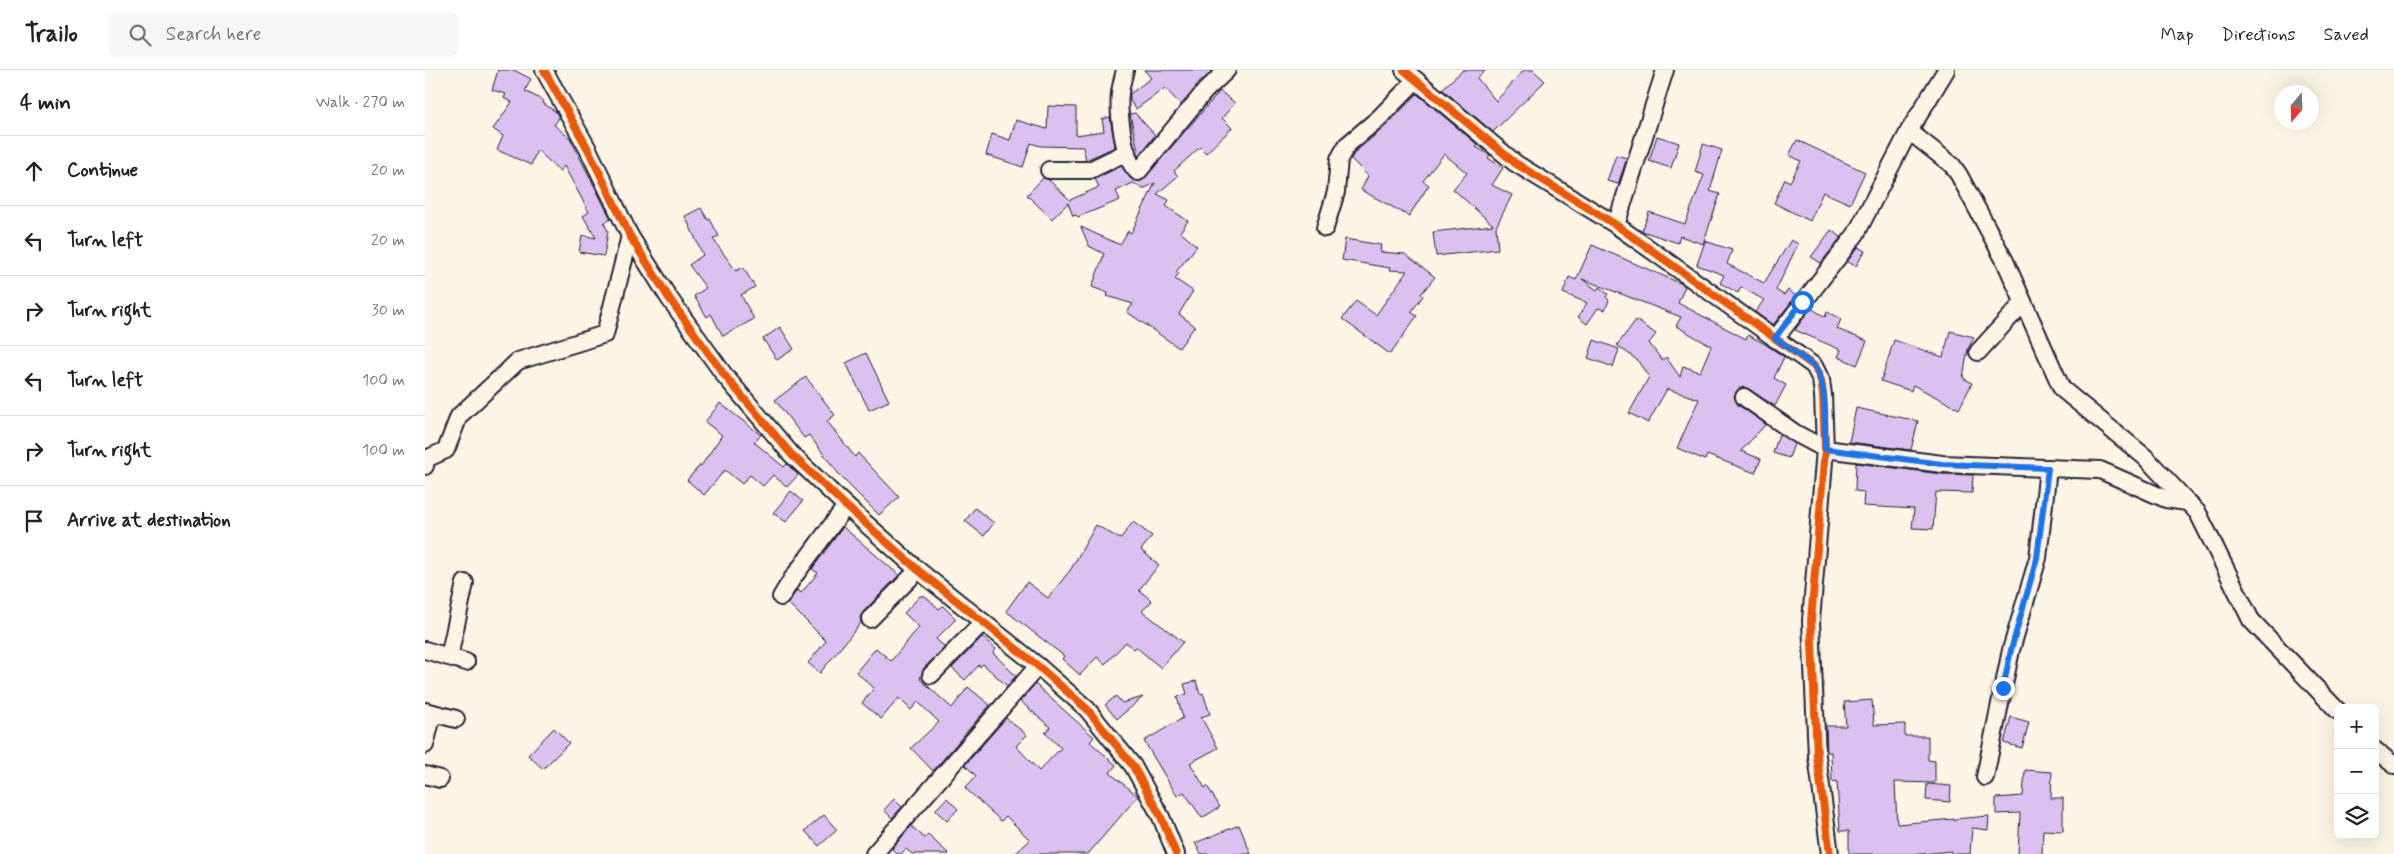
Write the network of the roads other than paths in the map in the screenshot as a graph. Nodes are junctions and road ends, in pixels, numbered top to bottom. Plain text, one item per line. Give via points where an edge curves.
1 (544, 70) edge
2 (1125, 70) edge
3 (1227, 70) edge
4 (1665, 70) edge
5 (1947, 70) edge
6 (1410, 75) edge
7 (1909, 131) junction
8 (1127, 152) junction
9 (1049, 170) dead end
10 (1616, 225) junction
11 (1325, 228) dead end
12 (630, 236) junction
13 (2023, 303) junction
14 (1775, 338) junction
15 (1979, 352) dead end
16 (1744, 397) dead end
17 (1825, 449) junction
18 (425, 466) edge
19 (2048, 468) junction
20 (2187, 502) junction
21 (846, 506) junction
22 (918, 570) junction
23 (465, 583) dead end
24 (781, 597) dead end
25 (870, 619) dead end
26 (983, 622) junction
27 (425, 650) edge
28 (449, 657) junction
29 (467, 662) dead end
30 (1039, 666) junction
31 (931, 675) dead end
32 (2334, 707) edge
33 (429, 712) edge
34 (456, 719) dead end
35 (425, 745) edge
36 (2379, 753) edge
37 (2394, 765) edge
38 (1985, 777) dead end
39 (873, 854) edge
40 (1176, 854) edge
41 (1830, 854) edge

1 - 12 street via 588,149
2 - 8 street via 1120,95 1121,127
3 - 8 street via 1205,91 1139,171 1135,171
4 - 10 street
5 - 7 street
6 - 10 street via 1515,163
6 - 11 street via 1379,118 1347,146 1339,159 1336,192
7 - 13 street via 1952,165 1959,175 2005,261
7 - 14 street via 1856,234
8 - 9 street via 1090,170
10 - 14 street
12 - 18 street via 605,334 518,361 459,416 446,450 426,459
12 - 21 street via 669,298 725,376 791,454
13 - 15 street
13 - 20 street via 2062,389 2145,457
14 - 17 street via 1818,372 1823,395
16 - 17 street via 1795,433
17 - 19 street via 1942,464
17 - 41 street via 1811,621 1817,756
19 - 20 street via 2099,470 2166,499
19 - 38 street via 2037,558 2011,650
20 - 32 street via 2201,518 2251,620
21 - 22 street
21 - 24 street
22 - 25 street
22 - 26 street
23 - 28 street
26 - 30 street
26 - 31 street
27 - 28 street
28 - 29 street
30 - 39 street
30 - 40 street via 1087,709 1124,753 1161,817
33 - 34 street
33 - 35 street
36 - 37 street

